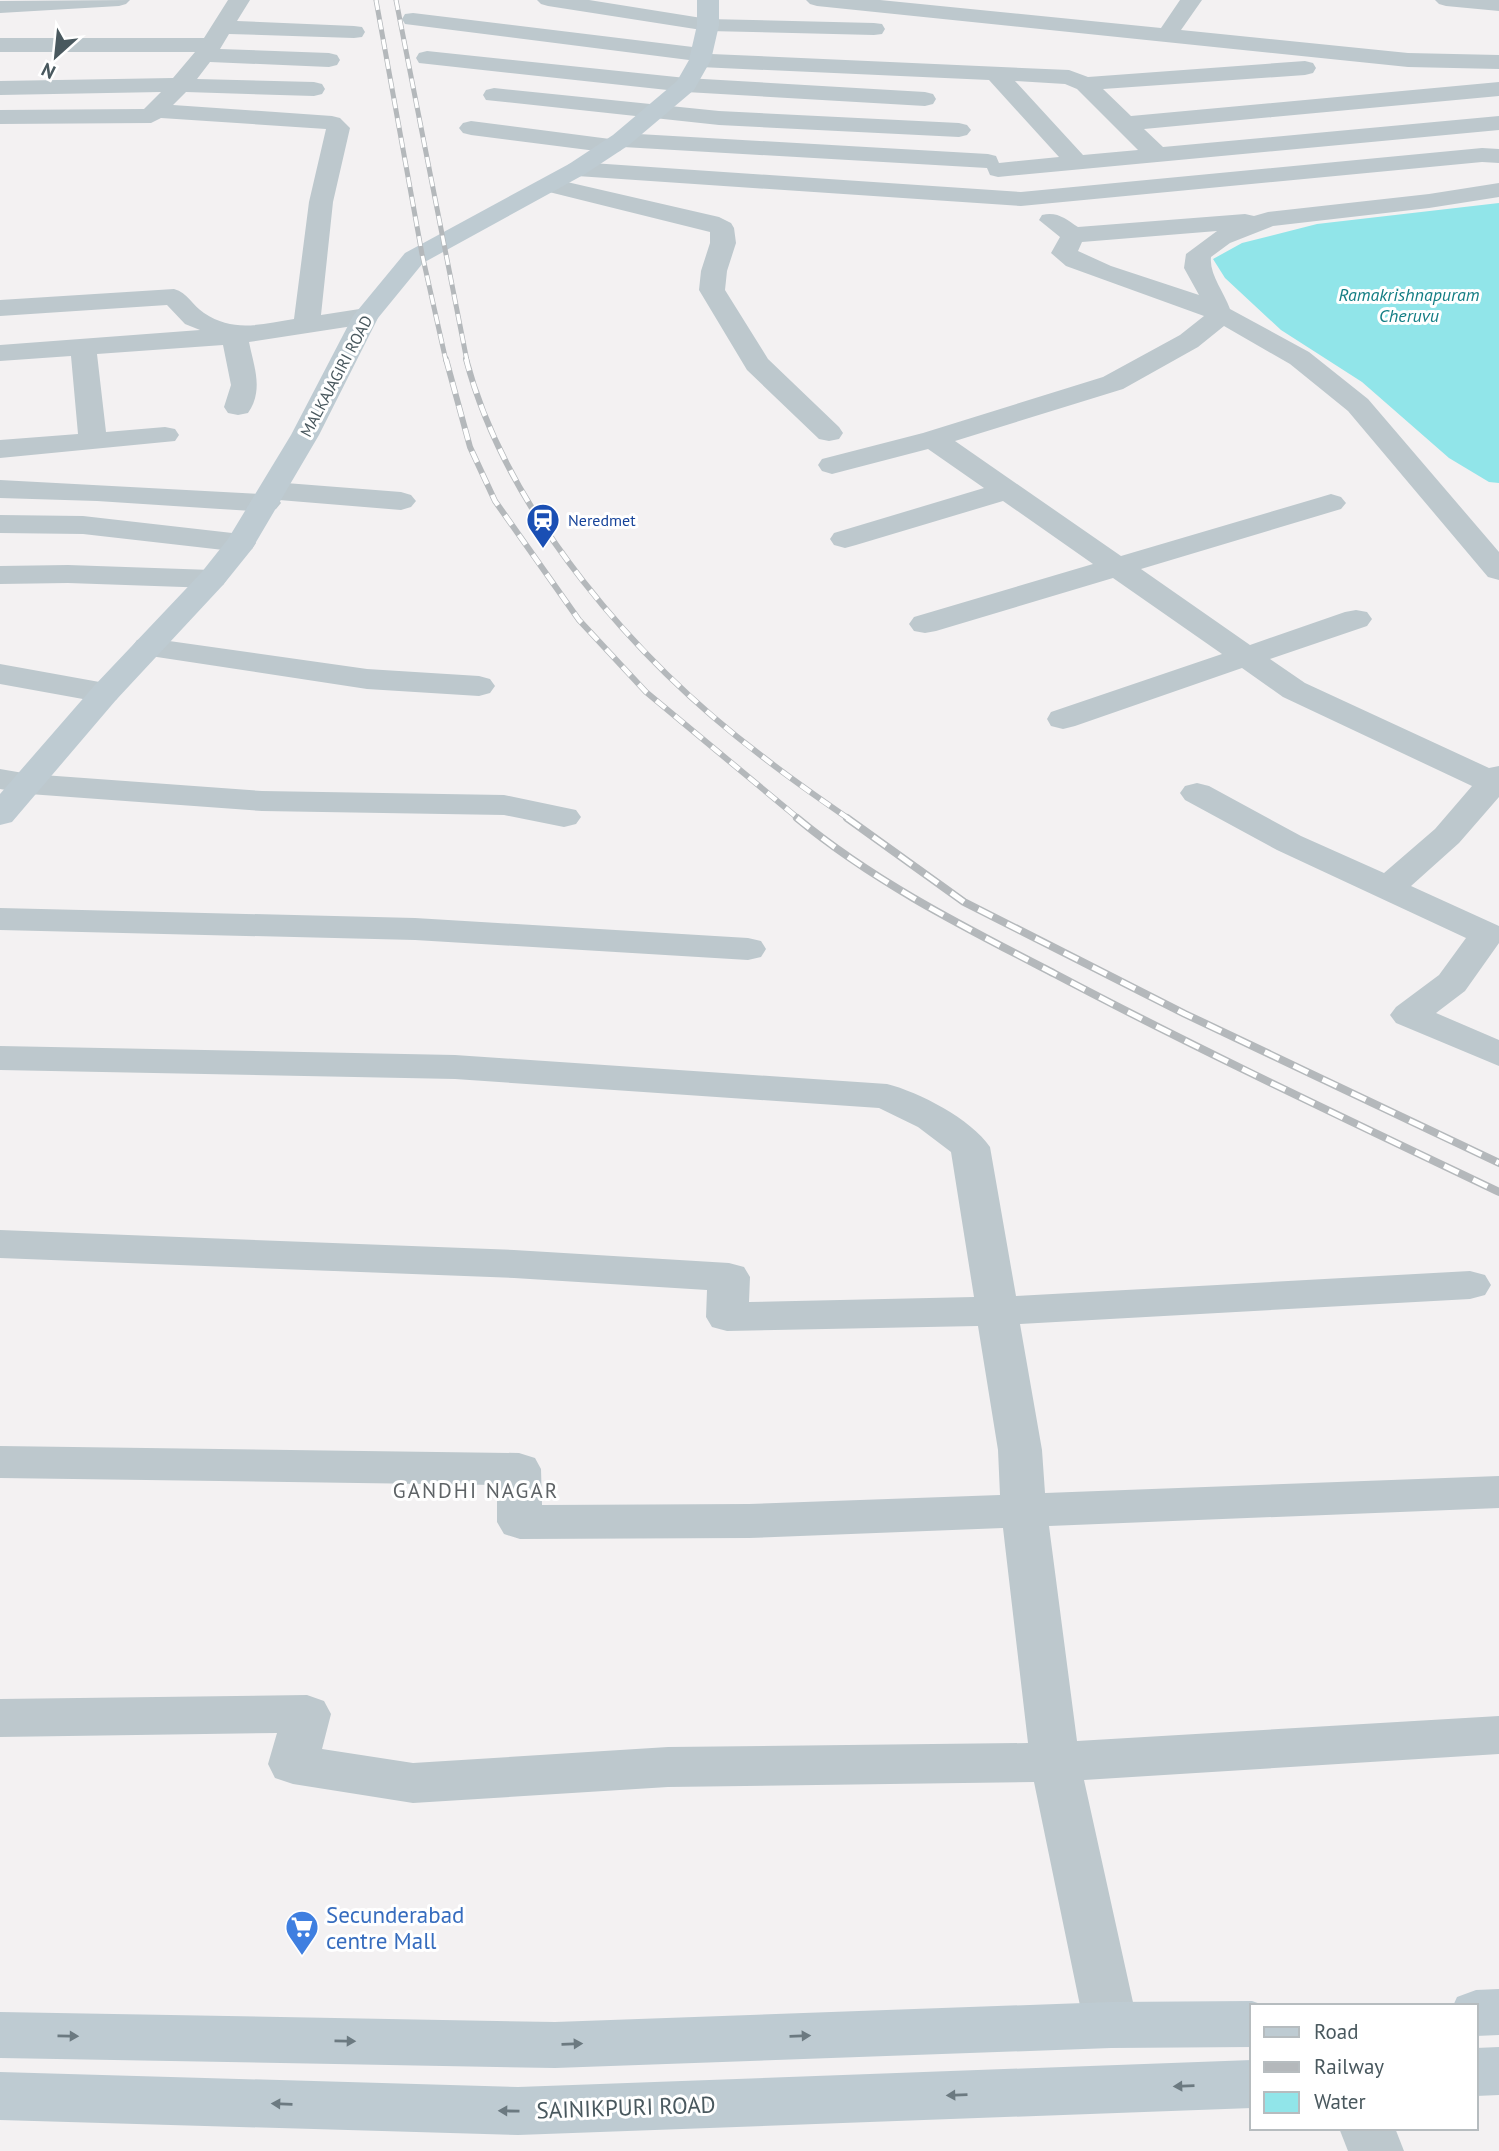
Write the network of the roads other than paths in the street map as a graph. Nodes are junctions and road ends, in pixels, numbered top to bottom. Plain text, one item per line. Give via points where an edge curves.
1 (119, 0) edge
2 (239, 0) edge
3 (817, 0) edge
4 (1191, 0) edge
5 (1456, 0) edge
6 (87, 1) edge
7 (560, 1) edge
8 (1499, 5) edge
9 (0, 7) edge
10 (882, 7) junction
11 (708, 12) edge
12 (973, 17) junction
13 (413, 19) dead end
14 (883, 29) junction
15 (354, 32) dead end
16 (526, 32) junction
17 (1167, 36) junction
18 (213, 43) junction
19 (0, 45) edge
20 (1079, 47) dead end
21 (700, 57) junction
22 (265, 58) junction
23 (427, 58) dead end
24 (329, 60) dead end
25 (1416, 60) junction
26 (1499, 62) edge
27 (896, 68) junction
28 (996, 74) junction
29 (182, 85) junction
30 (686, 85) junction
31 (1085, 85) junction
32 (245, 87) junction
33 (0, 88) edge
34 (314, 89) dead end
35 (1499, 89) edge
36 (1462, 92) junction
37 (494, 95) dead end
38 (925, 99) junction
39 (1254, 110) junction
40 (155, 111) junction
41 (655, 113) junction
42 (219, 114) junction
43 (0, 117) edge
44 (1499, 123) edge
45 (1124, 124) junction
46 (471, 128) dead end
47 (1434, 128) junction
48 (960, 130) junction
49 (1289, 141) junction
50 (616, 143) junction
51 (1161, 153) junction
52 (1463, 156) junction
53 (1499, 156) edge
54 (1076, 162) junction
55 (993, 166) junction
56 (577, 169) junction
57 (1199, 182) junction
58 (549, 185) junction
59 (1499, 190) edge
60 (1021, 199) junction
61 (1268, 219) junction
62 (1073, 235) junction
63 (0, 308) edge
64 (366, 316) junction
65 (1220, 316) junction
66 (307, 324) junction
67 (233, 336) junction
68 (83, 347) junction
69 (0, 354) edge
70 (238, 407) dead end
71 (829, 433) dead end
72 (165, 435) dead end
73 (933, 439) junction
74 (93, 441) junction
75 (0, 449) edge
76 (832, 465) dead end
77 (0, 489) edge
78 (1005, 491) junction
79 (269, 497) junction
80 (401, 501) dead end
81 (1331, 503) dead end
82 (0, 524) edge
83 (845, 539) dead end
84 (241, 543) junction
85 (1118, 567) junction
86 (1499, 571) edge
87 (0, 575) edge
88 (212, 579) junction
89 (1356, 619) dead end
90 (925, 624) dead end
91 (148, 648) junction
92 (1246, 655) junction
93 (0, 674) edge
94 (479, 686) dead end
95 (105, 693) junction
96 (1063, 719) dead end
97 (1496, 779) edge
98 (15, 781) edge
99 (1197, 793) dead end
100 (0, 815) edge
101 (564, 817) dead end
102 (1388, 888) junction
103 (0, 919) edge
104 (748, 949) dead end
105 (1499, 1054) edge
106 (0, 1058) edge
107 (0, 1244) edge
108 (1470, 1285) dead end
109 (995, 1311) junction
110 (0, 1462) edge
111 (1499, 1493) edge
112 (1024, 1512) junction
113 (0, 1718) edge
114 (1499, 1735) edge
115 (1055, 1762) junction
116 (1499, 2012) edge
117 (1478, 2013) edge
118 (1250, 2024) edge
119 (1111, 2025) junction
120 (0, 2035) edge
121 (1499, 2071) edge
122 (1478, 2073) edge
123 (1250, 2084) edge
124 (0, 2096) edge
125 (1368, 2130) edge
126 (1376, 2151) edge

1 - 6 street
2 - 18 street
3 - 10 street
4 - 17 street
5 - 8 street
6 - 9 street
7 - 11 street
7 - 16 street
10 - 12 street
10 - 14 street
11 - 14 street
11 - 21 main road, MALKAJAGIRI ROAD
12 - 17 street
12 - 20 street
13 - 16 street
14 - 27 street
15 - 18 street
16 - 21 street
17 - 25 street
18 - 19 street
18 - 22 street
18 - 29 street
21 - 27 street
21 - 30 main road, MALKAJAGIRI ROAD
22 - 24 street
22 - 32 street
23 - 30 street
25 - 26 street
25 - 31 street
25 - 36 street
27 - 28 street
27 - 38 street
28 - 31 street via 1058,75
28 - 54 street
29 - 32 street
29 - 33 street
29 - 40 street
30 - 38 street
30 - 41 main road, MALKAJAGIRI ROAD
31 - 45 street
32 - 34 street
32 - 42 street
35 - 36 street
36 - 39 street
37 - 41 street
38 - 48 street
39 - 45 street
39 - 49 street
40 - 42 street
40 - 43 street via 151,116
41 - 48 street
41 - 50 main road, MALKAJAGIRI ROAD
42 - 66 street via 332,123 338,128 321,202
44 - 47 street
45 - 51 street
46 - 50 street
47 - 49 street
47 - 52 street
48 - 55 street
49 - 51 street
50 - 55 street
50 - 56 main road, MALKAJAGIRI ROAD
51 - 54 street
51 - 57 street
52 - 53 street
52 - 57 street
54 - 55 street
55 - 60 street
56 - 58 main road, MALKAJAGIRI ROAD
56 - 60 street
57 - 60 street
58 - 64 main road, MALKAJAGIRI ROAD via 414,258
58 - 71 street via 722,228 712,290 757,364
59 - 61 street
60 - 62 street
61 - 62 street
61 - 65 street via 1221,238 1199,254 1196,268
62 - 65 street via 1064,253 1075,261 1186,299
63 - 67 street via 174,297 194,318
64 - 66 street
64 - 79 main road, MALKAJAGIRI ROAD
65 - 73 street via 1189,341 1113,383
65 - 86 street via 1333,381
66 - 67 street
67 - 68 street
67 - 70 street via 245,385
68 - 69 street
68 - 74 street
72 - 74 street
73 - 76 street
73 - 78 street
74 - 75 street
77 - 79 street
78 - 83 street
78 - 85 street
79 - 80 street
79 - 84 main road, MALKAJAGIRI ROAD
81 - 85 street
82 - 84 street via 83,525
84 - 88 main road, MALKAJAGIRI ROAD
85 - 90 street
85 - 92 street
87 - 88 street
88 - 91 main road, MALKAJAGIRI ROAD
89 - 92 street
91 - 94 street via 367,679
91 - 95 main road, MALKAJAGIRI ROAD
92 - 96 street
92 - 97 street via 1294,690
93 - 95 street
95 - 98 main road, MALKAJAGIRI ROAD
97 - 102 street via 1447,836
98 - 100 main road, MALKAJAGIRI ROAD
98 - 101 street via 262,801 503,805
99 - 102 street via 1289,843
102 - 105 street via 1486,934 1452,984 1409,1015
103 - 104 street via 415,929
106 - 109 street via 455,1067 887,1096 932,1118 970,1147
107 - 109 street via 729,1277 727,1317
108 - 109 street
109 - 112 street via 1020,1450
110 - 112 street via 519,1469 520,1522 749,1521
111 - 112 street
112 - 115 street
113 - 115 street via 307,1714 293,1764 413,1783 668,1767
114 - 115 street
115 - 119 street
116 - 117 main road
118 - 119 main road
120 -> 119 main road via 555,2045
121 - 122 main road
123 -> 124 main road, SAINIKPURI ROAD via 518,2111
125 - 126 street

